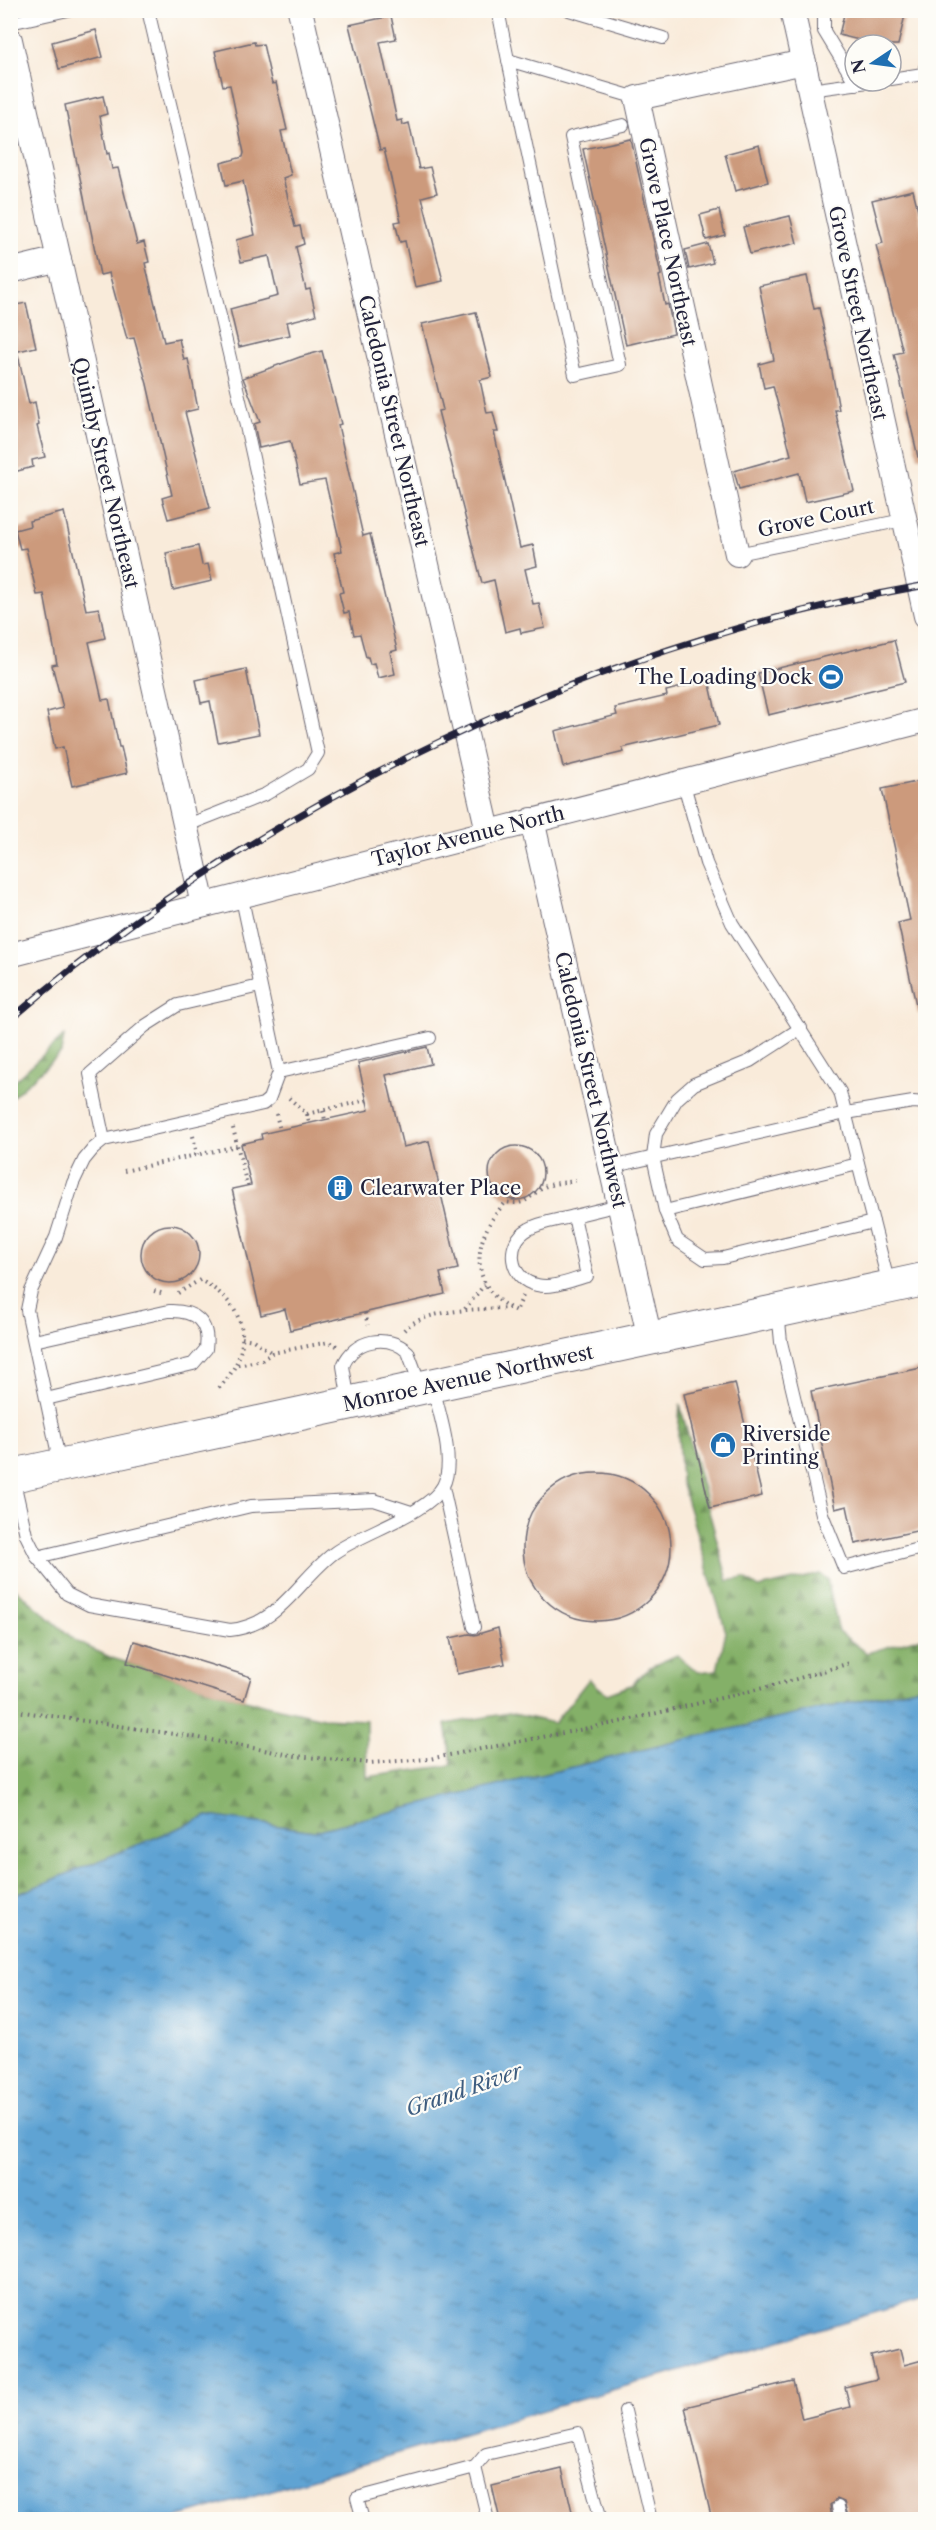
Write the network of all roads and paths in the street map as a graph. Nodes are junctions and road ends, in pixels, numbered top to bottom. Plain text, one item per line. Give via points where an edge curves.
1 (68, 10) edge
2 (148, 10) edge
3 (300, 10) edge
4 (498, 10) edge
5 (569, 10) edge
6 (792, 10) edge
7 (824, 10) edge
8 (10, 23) edge
9 (663, 39) dead end
10 (10, 40) edge
11 (507, 60) junction
12 (804, 62) junction
13 (843, 63) edge
14 (926, 65) edge
15 (903, 77) edge
16 (843, 86) edge
17 (810, 90) junction
18 (637, 98) junction
19 (623, 125) dead end
20 (58, 259) junction
21 (10, 270) edge
22 (903, 520) junction
23 (737, 554) joint
24 (926, 616) edge
25 (926, 720) edge
26 (683, 781) junction
27 (532, 820) junction
28 (185, 826) junction
29 (488, 831) junction
30 (241, 894) junction
31 (203, 905) junction
32 (10, 955) edge
33 (260, 986) junction
34 (801, 1028) junction
35 (430, 1038) dead end
36 (279, 1072) junction
37 (289, 1098) dead end
38 (367, 1100) dead end
39 (926, 1103) edge
40 (323, 1111) junction
41 (229, 1112) junction
42 (846, 1113) junction
43 (276, 1114) dead end
44 (307, 1114) junction
45 (325, 1120) dead end
46 (309, 1124) dead end
47 (280, 1130) dead end
48 (104, 1140) junction
49 (237, 1146) junction
50 (653, 1157) junction
51 (858, 1164) junction
52 (611, 1167) junction
53 (124, 1171) dead end
54 (247, 1186) dead end
55 (619, 1205) junction
56 (665, 1211) junction
57 (574, 1216) junction
58 (873, 1222) junction
59 (926, 1278) edge
60 (485, 1284) dead end
61 (890, 1286) junction
62 (510, 1308) dead end
63 (465, 1310) junction
64 (778, 1311) junction
65 (365, 1313) dead end
66 (369, 1329) dead end
67 (404, 1331) dead end
68 (242, 1338) dead end
69 (650, 1339) junction
70 (34, 1341) junction
71 (340, 1347) dead end
72 (272, 1353) junction
73 (238, 1365) dead end
74 (427, 1387) junction
75 (46, 1400) junction
76 (350, 1403) junction
77 (60, 1465) junction
78 (12, 1476) edge
79 (443, 1487) junction
80 (411, 1512) junction
81 (926, 1547) edge
82 (36, 1557) junction
83 (474, 1627) dead end
84 (850, 1663) dead end
85 (10, 1710) edge
86 (625, 2411) dead end
87 (475, 2467) junction
88 (363, 2520) edge
89 (489, 2520) edge
90 (601, 2520) edge
91 (651, 2520) edge

1 - 8 lane
2 - 28 lane via 318,753 308,769 266,794
3 - 29 street, Caledonia Street Northeast
4 - 11 lane
5 - 9 lane
6 - 12 street, Grove Street Northeast
7 - 13 lane via 824,31
10 - 20 street, Quimby Street Northeast
11 - 18 lane
11 - 19 lane via 575,375 620,365 571,137
12 - 17 street, Grove Street Northeast
12 - 18 street
14 - 15 lane via 923,74
16 - 17 lane
17 - 22 street, Grove Street Northeast
18 - 23 street, Grove Place Northeast
20 - 21 street
20 - 28 street, Quimby Street Northeast
22 - 23 lane, Grove Court
22 - 24 street, Grove Street Northeast
25 - 26 street, Taylor Avenue North
26 - 27 street, Taylor Avenue North
26 - 34 lane via 717,892 732,923
27 - 29 street, Taylor Avenue North
27 - 52 street, Caledonia Street Northwest
28 - 31 street, Quimby Street Northeast
29 - 30 street, Taylor Avenue North
30 - 31 street, Taylor Avenue North
30 - 33 lane
31 - 32 street, Taylor Avenue North
33 - 36 lane
33 - 48 lane via 178,1005 145,1026 90,1074
34 - 42 lane via 835,1082
34 - 50 lane via 750,1061 694,1084 677,1099 656,1134
35 - 36 lane
36 - 41 lane via 269,1099 263,1104
37 - 44 path
38 - 40 path
39 - 42 lane
40 - 44 path
40 - 45 path
41 - 48 lane
41 - 49 path
42 - 50 lane
42 - 51 lane
43 - 47 path
44 - 46 path
48 - 70 lane via 80,1168 56,1237 31,1291 27,1310
49 - 53 path
49 - 54 path
50 - 52 lane
50 - 56 lane
51 - 56 lane
51 - 58 lane
52 - 55 street, Caledonia Street Northwest
55 - 57 lane
55 - 69 street, Caledonia Street Northwest
56 - 58 lane via 677,1239 705,1259
57 - 57 lane via 530,1227 517,1239 512,1257 515,1268 528,1283 545,1287 588,1276
58 - 61 lane
59 - 61 main road, Monroe Avenue Northwest
60 - 63 path
61 - 64 main road, Monroe Avenue Northwest
62 - 63 path
63 - 67 path via 411,1323
64 - 69 main road, Monroe Avenue Northwest
64 - 81 lane via 781,1342 822,1514 844,1568
65 - 66 path
68 - 72 path via 253,1340
69 - 74 main road, Monroe Avenue Northwest
70 - 75 lane
70 - 75 lane via 170,1311 191,1313 206,1327 206,1348 193,1364
71 - 72 path via 329,1342
72 - 73 path via 262,1360
74 - 76 main road, Monroe Avenue Northwest
74 - 76 lane via 408,1352 390,1341 370,1342 353,1350 344,1366
74 - 79 lane via 448,1462
75 - 77 lane
76 - 77 main road, Monroe Avenue Northwest
77 - 78 main road, Monroe Avenue Northwest
78 - 82 lane via 26,1535
79 - 80 lane
79 - 83 lane
80 - 82 lane via 374,1500 251,1506
80 - 82 lane via 333,1553 266,1620 249,1628 230,1630 88,1605 67,1594
84 - 85 path via 776,1685 615,1723 429,1759 369,1763 296,1756
86 - 91 lane
87 - 88 lane via 357,2498
87 - 89 lane
87 - 90 lane via 486,2454 578,2433

